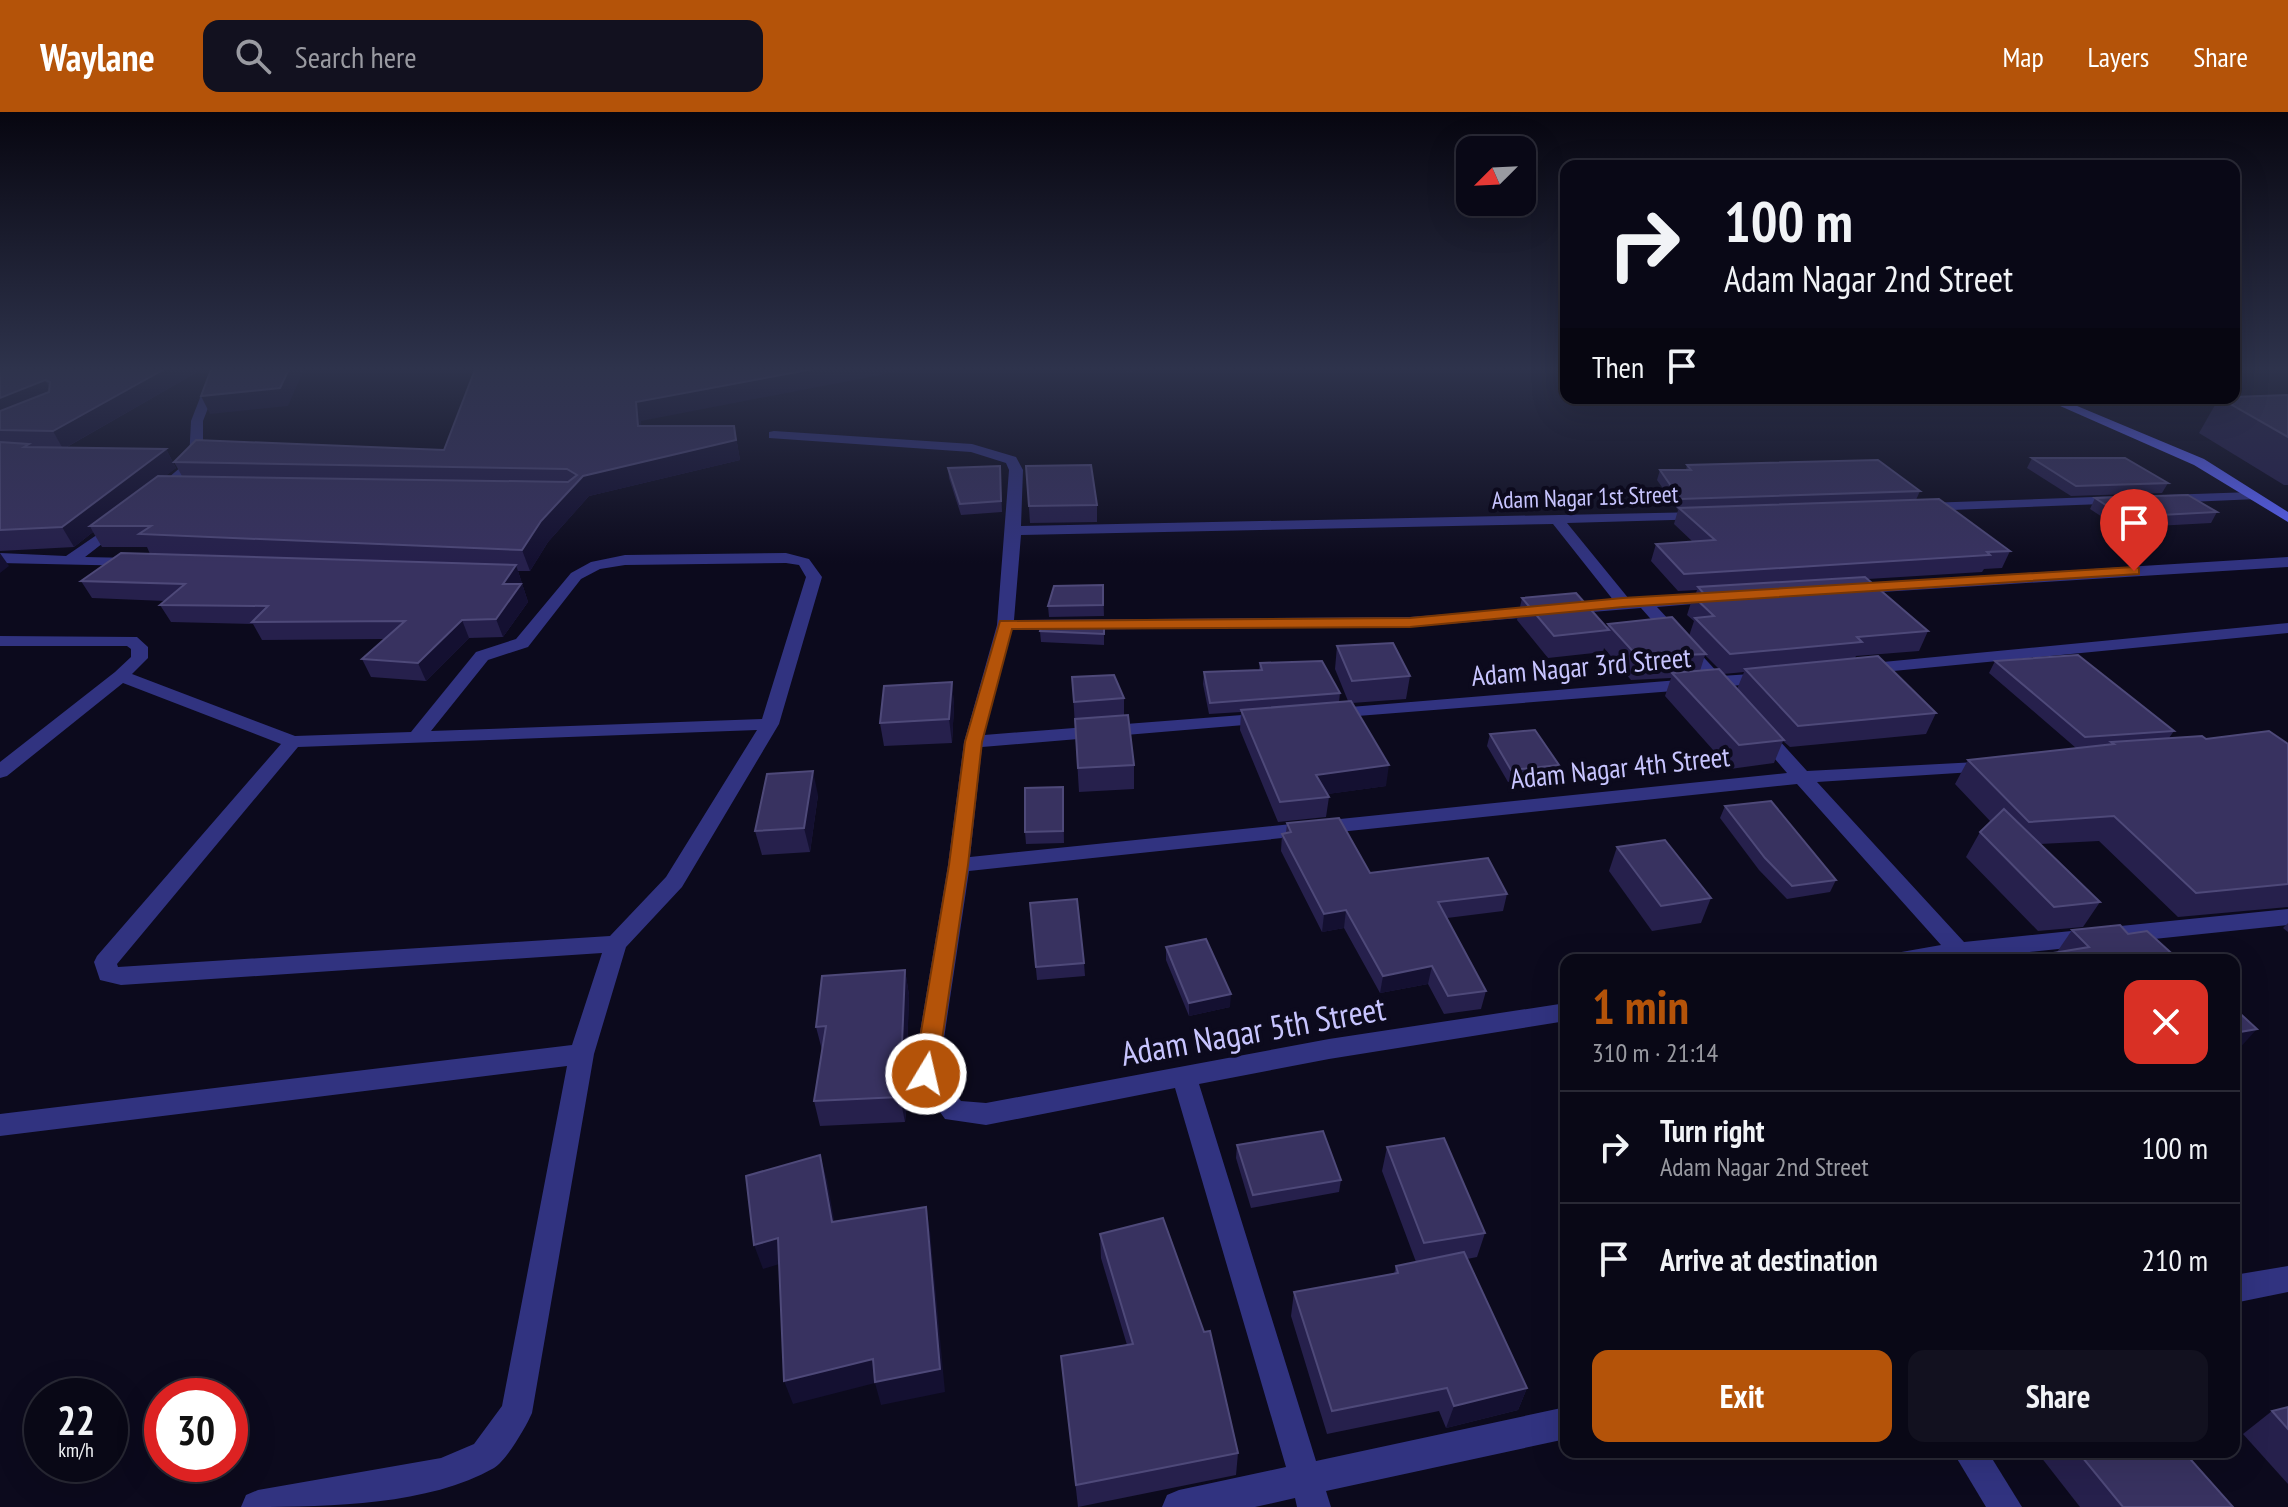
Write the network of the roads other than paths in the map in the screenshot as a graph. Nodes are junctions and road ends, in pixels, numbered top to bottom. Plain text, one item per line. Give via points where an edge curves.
1 (195, 432) edge
2 (2131, 432) edge
3 (774, 435) dead end
4 (165, 489) junction
5 (180, 489) edge
6 (2252, 496) junction
7 (1905, 508) edge
8 (1716, 515) edge
9 (2288, 518) edge
10 (1558, 521) junction
11 (1014, 531) junction
12 (0, 558) edge
13 (69, 561) junction
14 (2288, 562) edge
15 (147, 564) edge
16 (1832, 590) edge
17 (1737, 595) edge
18 (1633, 602) junction
19 (1005, 625) junction
20 (2288, 628) edge
21 (0, 641) edge
22 (1844, 671) edge
23 (121, 676) junction
24 (1781, 677) edge
25 (1717, 683) junction
26 (770, 724) junction
27 (417, 737) junction
28 (293, 742) junction
29 (973, 742) junction
30 (2004, 764) edge
31 (0, 772) edge
32 (1802, 777) junction
33 (959, 865) junction
34 (2288, 917) edge
35 (616, 944) junction
36 (1959, 951) junction
37 (1939, 954) edge
38 (1560, 1013) edge
39 (582, 1054) junction
40 (1184, 1077) junction
41 (0, 1125) edge
42 (2288, 1279) edge
43 (2240, 1288) edge
44 (1560, 1425) edge
45 (1973, 1458) edge
46 (1310, 1493) edge
47 (258, 1507) edge
48 (1179, 1507) edge
49 (2005, 1507) edge

1 - 4 street via 188,461
2 - 6 street via 2199,462
3 - 11 street via 998,454 1011,460 1016,470
4 - 5 street
4 - 13 street
6 - 7 street
6 - 9 street
8 - 10 street, Adam Nagar 1st Street
10 - 11 street, Adam Nagar 1st Street
10 - 18 street
11 - 19 street
12 - 13 street
13 - 15 street
14 - 16 street
17 - 18 street
18 - 19 street via 1410,622
18 - 25 street
19 - 29 street
20 - 22 street
21 - 23 street via 131,641 140,647 139,658
23 - 28 street
23 - 31 street
24 - 25 street, Adam Nagar 3rd Street
25 - 29 street, Adam Nagar 3rd Street
25 - 32 street
26 - 27 street
26 - 27 street via 814,577 804,562 625,560 596,565 576,576 522,643 482,656
26 - 35 street via 674,882
27 - 28 street
28 - 35 street via 105,962 108,974
29 - 33 street
30 - 32 street, Adam Nagar 4th Street
32 - 33 street, Adam Nagar 4th Street
32 - 36 street
33 - 40 street, Adam Nagar 5th Street via 926,1074 954,1111 986,1114
34 - 36 street
35 - 39 street
36 - 37 street
38 - 40 street, Adam Nagar 5th Street
39 - 41 street
39 - 47 street via 516,1413 485,1456 441,1474
40 - 46 street
42 - 43 street
44 - 46 street
45 - 49 street
46 - 48 street

